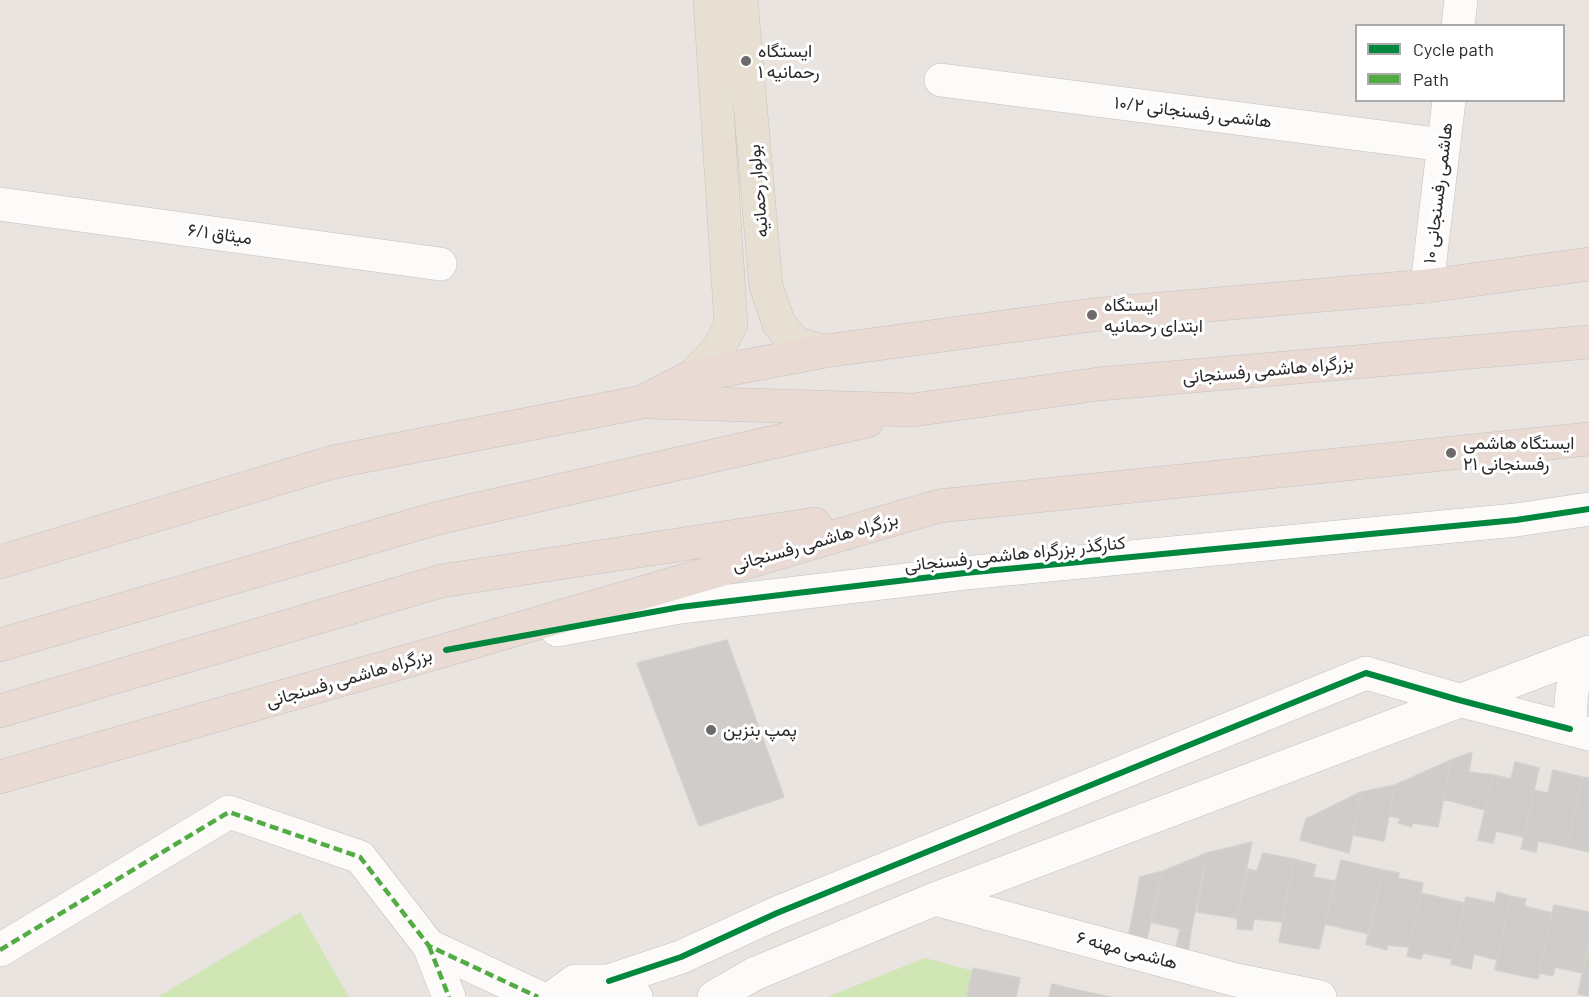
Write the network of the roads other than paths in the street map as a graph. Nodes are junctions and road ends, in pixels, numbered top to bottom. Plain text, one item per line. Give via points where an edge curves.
1 (1461, 0) edge
2 (726, 4) edge
3 (1458, 24) edge
4 (941, 80) dead end
5 (1449, 102) edge
6 (1444, 145) junction
7 (0, 204) edge
8 (440, 264) dead end
9 (1589, 264) edge
10 (1427, 286) junction
11 (1589, 342) edge
12 (825, 351) junction
13 (693, 376) junction
14 (642, 402) junction
15 (913, 410) junction
16 (1589, 439) edge
17 (939, 506) junction
18 (1589, 509) edge
19 (0, 562) edge
20 (0, 645) edge
21 (446, 650) junction
22 (1589, 653) edge
23 (1459, 700) junction
24 (0, 711) edge
25 (1579, 731) edge
26 (0, 777) edge
27 (935, 898) junction
28 (429, 946) junction
29 (0, 950) edge
30 (1234, 988) edge
31 (623, 989) edge
32 (449, 997) edge
33 (538, 997) edge
34 (554, 997) edge
35 (714, 997) edge
36 (1320, 997) edge

1 - 3 street
2 - 12 main road, بولوار رحمانیه via 766,286 779,324 796,344
2 - 13 main road, بولوار رحمانیه via 730,324 719,348
4 - 6 street, هاشمی رفسنجانی ۱۰/۲
5 - 6 street, هاشمی رفسنجانی ۱۰
6 - 10 street, هاشمی رفسنجانی ۱۰
7 - 8 street, میثاق ۶/۱
9 - 10 highway
10 - 12 highway via 1092,315
11 - 15 highway, بزرگراه هاشمی رفسنجانی via 1099,384
12 - 13 highway
13 - 14 highway
14 - 15 highway, بزرگراه هاشمی رفسنجانی
14 - 19 highway via 333,462
15 - 20 highway, بزرگراه هاشمی رفسنجانی via 438,518
16 - 17 highway, بزرگراه هاشمی رفسنجانی
17 - 21 highway, بزرگراه هاشمی رفسنجانی
17 - 24 highway, بزرگراه هاشمی رفسنجانی via 441,581
18 - 21 street, کنارگذر بزرگراه هاشمی رفسنجانی via 1516,520 965,573 704,604
21 - 26 highway, بزرگراه هاشمی رفسنجانی
22 - 23 street
22 - 25 street via 1576,672 1571,696
23 - 25 street
23 - 27 street
23 - 31 street via 1366,673 777,913 681,957
27 - 30 street, هاشمی مهنه ۶
27 - 35 street via 754,974
28 - 29 street via 360,857 230,812
28 - 32 street
28 - 33 street
30 - 36 street, هاشمی مهنه ۶
31 - 34 street via 575,981

